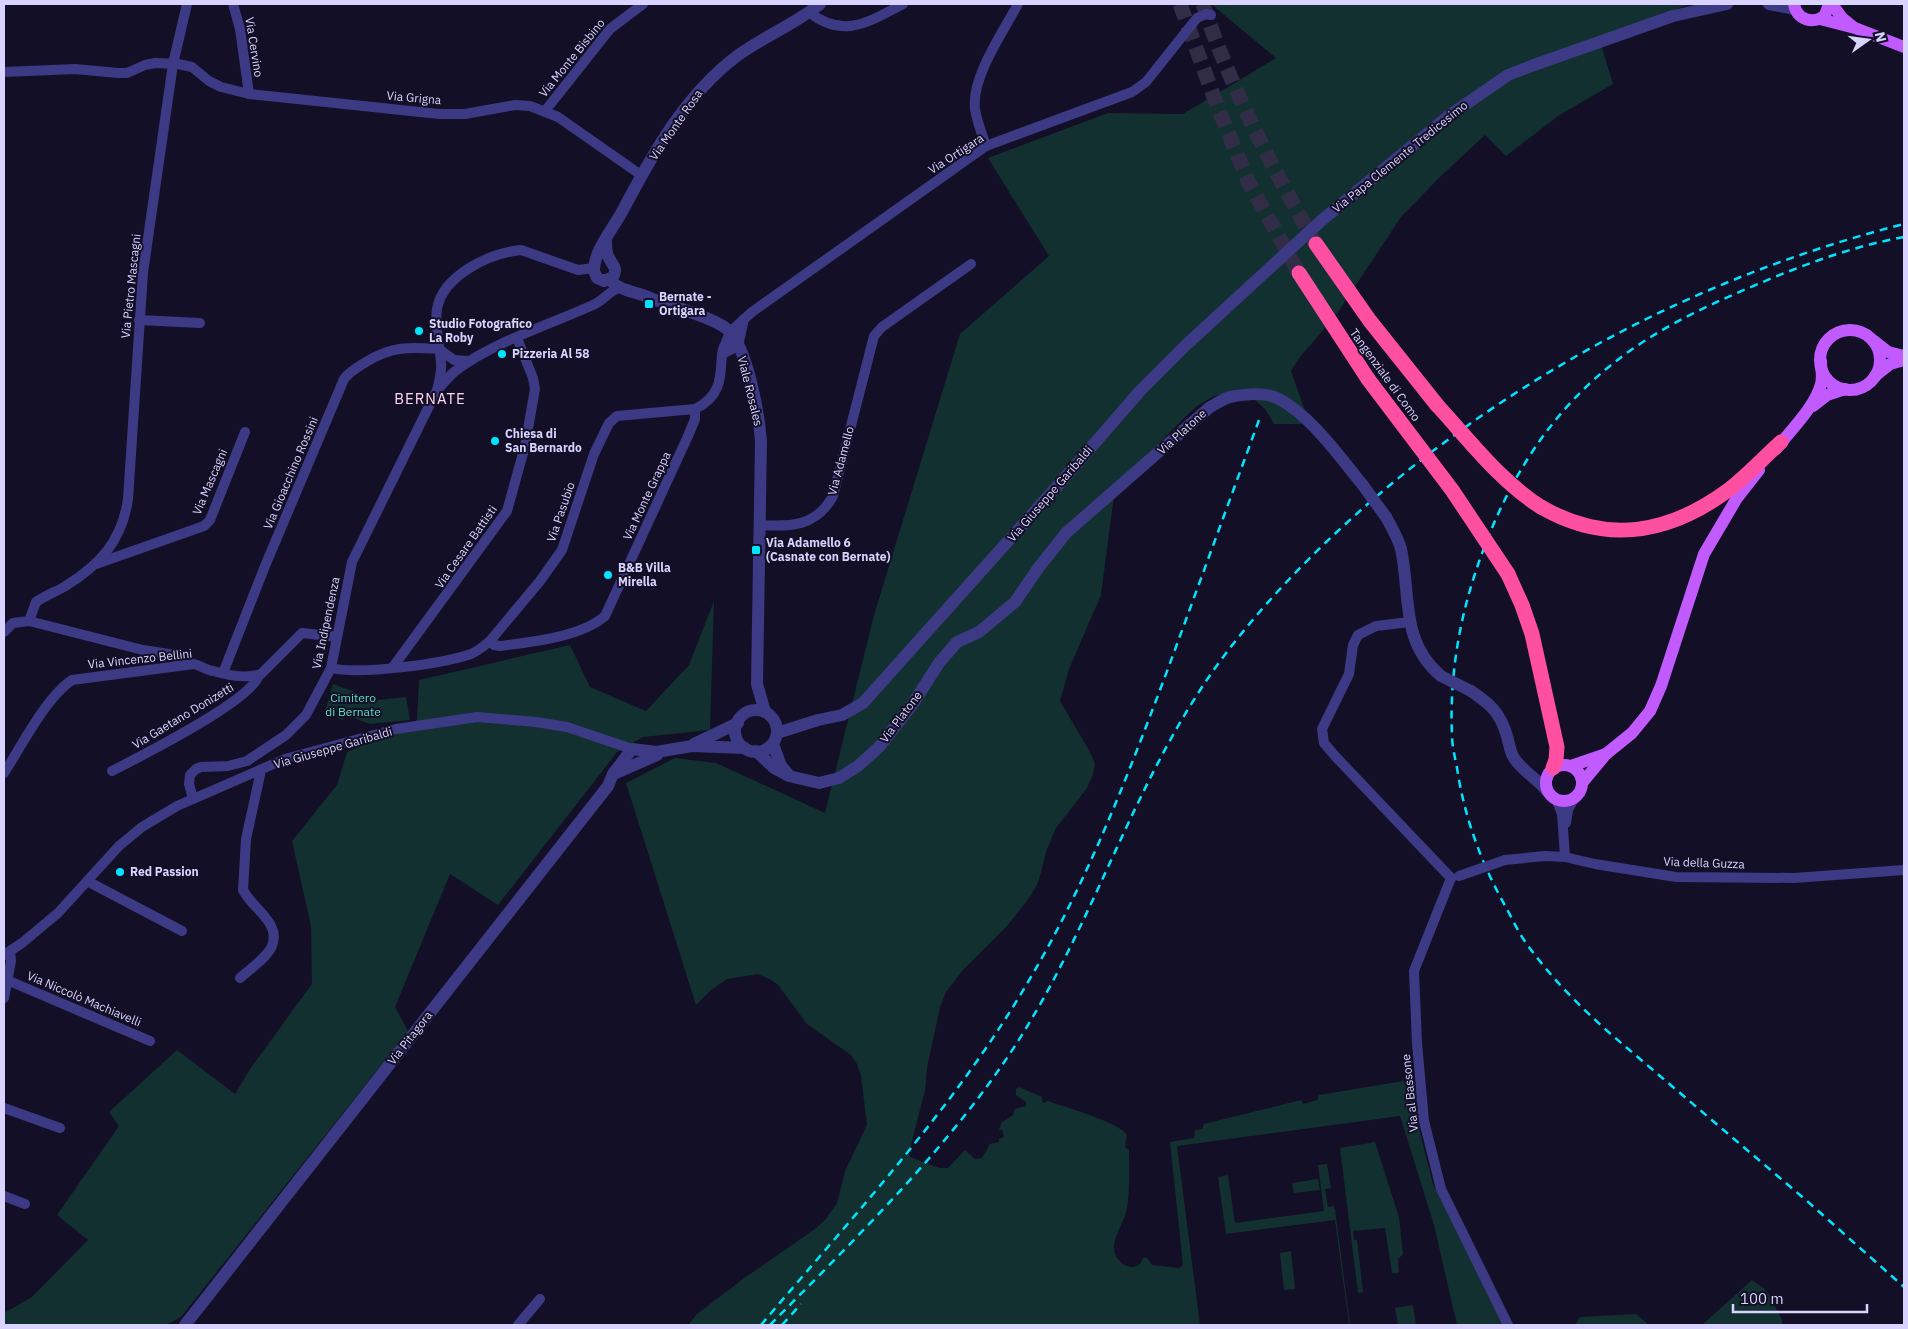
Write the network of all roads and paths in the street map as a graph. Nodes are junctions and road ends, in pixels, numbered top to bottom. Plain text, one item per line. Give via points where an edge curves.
1 (187, 4) edge
2 (233, 4) edge
3 (643, 4) edge
4 (820, 4) edge
5 (903, 4) edge
6 (1018, 4) edge
7 (1726, 4) edge
8 (1769, 4) edge
9 (1831, 4) edge
10 (1794, 7) edge
11 (810, 12) junction
12 (1211, 15) dead end
13 (1820, 18) junction
14 (1855, 28) junction
15 (1904, 48) edge
16 (173, 64) junction
17 (4, 72) edge
18 (249, 94) junction
19 (545, 111) junction
20 (986, 146) junction
21 (641, 174) junction
22 (606, 241) junction
23 (1316, 244) tunnel mouth
24 (1282, 259) joint
25 (971, 264) dead end
26 (595, 265) junction
27 (1299, 273) tunnel mouth
28 (612, 279) junction
29 (744, 319) junction
30 (139, 320) junction
31 (200, 323) dead end
32 (1867, 335) junction
33 (517, 338) junction
34 (732, 339) junction
35 (439, 349) junction
36 (1904, 358) edge
37 (469, 361) junction
38 (1821, 361) junction
39 (1875, 376) junction
40 (1845, 389) junction
41 (436, 392) junction
42 (695, 408) junction
43 (1805, 413) junction
44 (245, 432) dead end
45 (1781, 442) junction
46 (758, 526) junction
47 (115, 541) junction
48 (132, 552) junction
49 (95, 564) junction
50 (29, 621) junction
51 (1410, 622) junction
52 (4, 632) edge
53 (337, 638) junction
54 (490, 641) junction
55 (409, 646) junction
56 (181, 665) junction
57 (415, 666) junction
58 (394, 667) junction
59 (331, 668) junction
60 (223, 673) junction
61 (259, 675) junction
62 (757, 684) junction
63 (747, 713) junction
64 (770, 716) junction
65 (818, 720) junction
66 (738, 723) junction
67 (775, 739) junction
68 (692, 746) junction
69 (632, 749) junction
70 (669, 750) junction
71 (750, 750) junction
72 (1606, 754) junction
73 (1571, 766) junction
74 (260, 770) junction
75 (1522, 770) junction
76 (1551, 770) junction
77 (112, 771) dead end
78 (4, 773) edge
79 (614, 774) junction
80 (789, 776) junction
81 (1582, 783) junction
82 (1552, 795) junction
83 (1575, 797) junction
84 (193, 799) junction
85 (1564, 829) junction
86 (1565, 857) junction
87 (1904, 870) edge
88 (1455, 877) junction
89 (87, 881) junction
90 (182, 931) dead end
91 (7, 954) edge
92 (240, 978) dead end
93 (7, 980) junction
94 (4, 998) edge
95 (150, 1041) dead end
96 (4, 1108) edge
97 (60, 1128) dead end
98 (4, 1196) edge
99 (25, 1204) dead end
100 (540, 1299) dead end
101 (185, 1325) edge
102 (518, 1325) edge
103 (1508, 1325) edge

1 - 16 street, Via Pietro Mascagni
2 - 18 street, Via Cervino via 240,29
3 - 19 street, Via Monte Bisbino via 610,29
4 - 11 street, Via Monte Rosa
5 - 11 street via 868,22 849,27 833,25
6 - 20 street via 976,86 975,108
7 - 24 street, Via Papa Clemente Tredicesimo via 1673,16 1508,75 1443,120 1322,220
8 - 10 street
9 - 13 main road
9 - 14 main road
10 - 13 main road via 1805,20
11 - 21 street, Via Monte Rosa via 769,34 718,72 681,114
12 - 20 street, Via Ortigara via 1198,18 1146,82 1132,92
13 - 14 main road
14 - 15 main road
16 - 17 street, Via Grigna via 150,64 127,73 75,69
16 - 18 street, Via Grigna via 192,67 221,87
16 - 30 street, Via Pietro Mascagni
18 - 19 street, Via Grigna via 439,114 465,114 516,106
19 - 21 street, Via Grigna
20 - 29 street, Via Ortigara
21 - 22 street, Via Monte Rosa
22 - 26 street, Via Monte Rosa
22 - 28 street
23 - 45 highway, Tangenziale di Como, bridge via 1376,328 1437,405 1506,480 1523,496 1572,522 1611,531 1637,530 1689,516 1728,490
24 - 65 street, Via Giuseppe Garibaldi via 1140,391 863,703 842,715
25 - 46 street, Via Adamello via 874,336 833,496 824,509 804,523
26 - 28 street via 597,278
26 - 28 street via 603,259
26 - 35 street via 578,270 521,250 465,270 442,296 437,309
27 - 76 highway, Tangenziale di Como, bridge via 1368,379 1452,490 1508,574 1532,634 1557,747
28 - 33 street via 596,304
28 - 34 street via 636,292 717,322
29 - 34 street, Via Ortigara
29 - 34 street
30 - 31 street
30 - 47 street, Via Pietro Mascagni via 128,499 125,518
32 - 36 main road via 1888,352
32 - 38 main road via 1850,330 1832,336 1822,352
32 - 39 main road via 1874,342 1880,359
33 - 37 street
33 - 55 street, Via Cesare Battisti via 535,389 525,446 507,511
34 - 42 street via 724,353 717,390
34 - 46 street, Viale Rosales via 750,380 759,422
35 - 37 street via 454,360
35 - 41 street via 441,364
35 - 60 street, Via Gioacchino Rossini via 396,349 379,354 348,374 265,566
36 - 39 main road
37 - 41 street
38 - 40 main road via 1830,382
38 - 43 main road via 1821,385
39 - 40 main road via 1862,387
40 - 43 main road via 1827,395
41 - 53 street, Via Indipendenza via 352,562
42 - 54 street, Via Pasubio via 617,416 609,423 594,454 562,550
42 - 54 street, Via Monte Grappa via 688,436 605,616 588,628 573,633 500,646
43 - 45 main road
44 - 48 street, Via Mascagni via 210,520 204,526
45 - 72 main road via 1737,498 1704,554 1662,686 1650,711 1632,733
46 - 62 street
47 - 48 street via 126,552
47 - 49 street, Via Pietro Mascagni
48 - 49 street, Via Mascagni
49 - 50 street via 36,602
50 - 52 street via 13,623
50 - 56 street via 175,656
51 - 75 street, Via Platone, bridge via 1425,662 1441,676 1486,701 1498,714 1512,756
51 - 80 street, Via Platone, bridge via 1401,550 1386,517 1362,484 1313,426 1278,398 1259,394 1229,397 1210,407 1066,533 1015,602 979,632 957,642 912,705 858,766 839,778 819,783
51 - 88 street via 1376,626 1358,635 1353,645 1349,674 1322,728 1322,739
53 - 59 street, Via Indipendenza
53 - 61 street via 302,633
54 - 57 street, Via Pasubio via 471,654
55 - 57 street
55 - 58 street, Via Cesare Battisti
56 - 60 street, Via Vincenzo Bellini via 194,664
56 - 78 street, Via Vincenzo Bellini via 72,680 44,712
57 - 58 street, Via Pasubio
58 - 59 street, Via Pasubio
59 - 84 street, Via Indipendenza via 306,716 286,735 247,762 196,769 190,775 189,784
60 - 61 street, Via Vincenzo Bellini
61 - 77 street, Via Gaetano Donizetti via 253,687 232,702
62 - 63 street
62 - 64 street
63 - 64 street via 756,710
63 - 66 street
64 - 65 street, Via Giuseppe Garibaldi
64 - 67 street
65 - 67 street, Via Giuseppe Garibaldi
66 - 68 street, Via Giuseppe Garibaldi
66 - 71 street via 736,737
67 - 71 street via 768,748
67 - 80 street via 781,766
68 - 70 street, Via Giuseppe Garibaldi
68 - 71 street, Via Giuseppe Garibaldi
69 - 70 street, Via Giuseppe Garibaldi via 644,752
69 - 74 street, Via Giuseppe Garibaldi via 567,727 477,718 396,729 285,759
69 - 79 street, Via Pitagora
70 - 79 street
71 - 80 street, Via Platone
72 - 73 main road
72 - 81 main road
73 - 76 main road via 1562,765
73 - 81 main road via 1579,773
74 - 84 street, Via Giuseppe Garibaldi
74 - 92 street via 246,839 243,890 271,926 274,942 270,952
75 - 76 street
75 - 82 street, Via Platone via 1537,779
76 - 82 main road via 1546,781
79 - 101 street, Via Pitagora via 608,786
81 - 83 main road
82 - 83 main road via 1566,801
82 - 85 street via 1562,814
83 - 85 street
84 - 89 street, Via Giuseppe Garibaldi via 155,819 126,840
85 - 86 street
86 - 87 street, Via della Guzza via 1676,877 1794,878
86 - 88 street, Via della Guzza, bridge via 1505,860
88 - 103 street, Via al Bassone via 1414,971 1424,1121 1441,1189
89 - 90 street
89 - 91 street, Via Giuseppe Garibaldi via 58,912
91 - 93 street via 11,961
93 - 94 street
93 - 95 street, Via Niccolò Machiavelli
96 - 97 street
98 - 99 street
100 - 102 street

